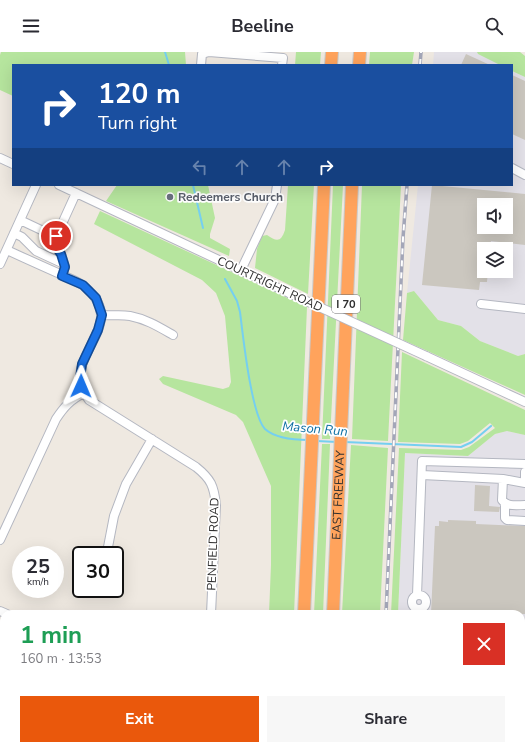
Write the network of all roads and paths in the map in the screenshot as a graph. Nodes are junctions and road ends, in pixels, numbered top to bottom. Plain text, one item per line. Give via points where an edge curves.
1 (332, 52) edge
2 (360, 52) edge
3 (201, 64) edge
4 (282, 64) edge
5 (331, 64) edge
6 (359, 64) edge
7 (0, 158) edge
8 (12, 164) edge
9 (513, 169) edge
10 (525, 175) edge
11 (36, 186) edge
12 (60, 186) edge
13 (277, 186) edge
14 (324, 186) edge
15 (352, 186) edge
16 (76, 193) junction
17 (20, 220) junction
18 (14, 233) junction
19 (56, 236) junction
20 (7, 250) junction
21 (0, 264) edge
22 (64, 264) junction
23 (241, 270) junction
24 (62, 276) junction
25 (481, 304) dead end
26 (525, 309) edge
27 (102, 315) junction
28 (173, 335) dead end
29 (84, 393) junction
30 (525, 402) edge
31 (152, 439) junction
32 (525, 464) edge
33 (525, 472) edge
34 (422, 475) junction
35 (503, 479) junction
36 (525, 483) edge
37 (505, 504) junction
38 (525, 505) edge
39 (525, 521) edge
40 (0, 540) edge
41 (108, 546) edge
42 (417, 595) junction
43 (412, 605) junction
44 (211, 610) edge
45 (304, 610) edge
46 (333, 610) edge
47 (411, 610) edge

1 - 5 highway
2 - 6 highway
3 - 4 street via 202,54 209,52 283,58
7 - 8 street
9 - 10 street
11 - 17 street
12 - 16 street, COURTRIGHT ROAD
13 - 23 street via 275,199
14 - 45 highway, I 70
15 - 46 highway, EAST FREEWAY / I 70
16 - 19 street
16 - 23 street, COURTRIGHT ROAD
17 - 18 street
17 - 19 street
18 - 20 street
18 - 22 street via 36,251
19 - 22 street via 57,248
20 - 21 street
20 - 24 street
22 - 24 street
23 - 30 street, COURTRIGHT ROAD, bridge
24 - 27 street via 83,285 96,298
25 - 26 street
27 - 28 street via 141,319
27 - 29 street via 82,364 80,379
29 - 31 street via 89,400
29 - 40 street via 64,407 56,419
31 - 41 street via 126,484 114,516
31 - 44 street, PENFIELD ROAD via 196,466 208,476 215,490
32 - 34 street via 422,461
33 - 36 street
34 - 35 street
34 - 42 street
35 - 36 street
35 - 37 street via 502,500
37 - 38 street
37 - 39 street via 507,520
42 - 43 street via 412,600
42 - 43 street via 424,597 425,605 420,609
43 - 47 street

